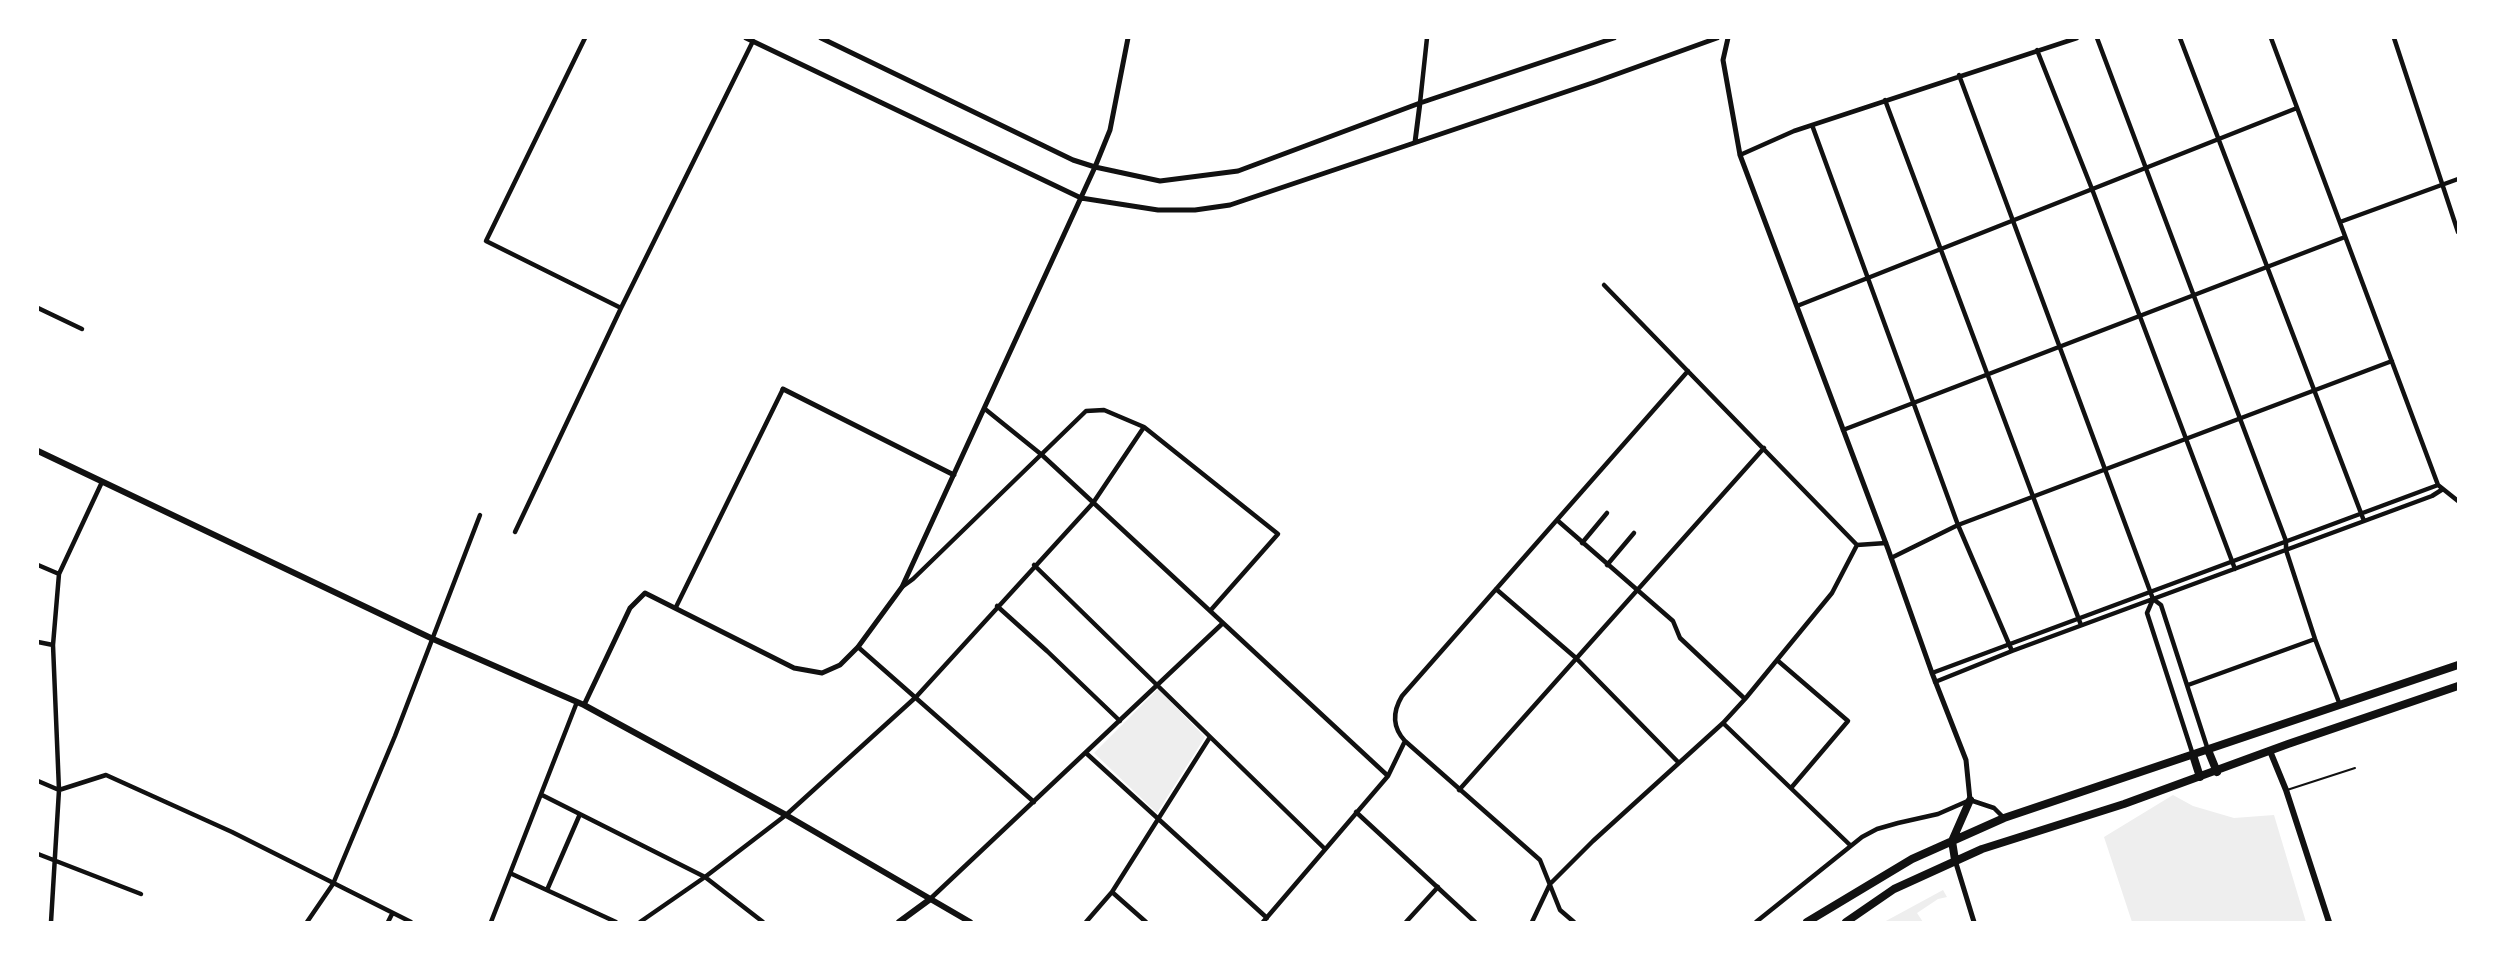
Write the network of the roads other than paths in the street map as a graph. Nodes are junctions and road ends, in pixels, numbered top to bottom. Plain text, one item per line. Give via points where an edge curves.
1 (585, 38) edge
2 (746, 38) edge
3 (821, 38) edge
4 (1128, 38) edge
5 (1427, 38) edge
6 (1614, 38) edge
7 (1717, 38) edge
8 (1728, 38) edge
9 (2077, 38) edge
10 (2097, 38) edge
11 (2180, 38) edge
12 (2271, 38) edge
13 (2394, 38) edge
14 (754, 39) edge
15 (2037, 50) junction
16 (1959, 75) junction
17 (1885, 100) junction
18 (1420, 104) junction
19 (2297, 108) junction
20 (1812, 125) junction
21 (2218, 139) junction
22 (1415, 142) junction
23 (1740, 155) junction
24 (1095, 167) junction
25 (2147, 167) junction
26 (2458, 179) edge
27 (2442, 184) junction
28 (2092, 189) junction
29 (1081, 198) junction
30 (2014, 220) junction
31 (2340, 222) junction
32 (2458, 232) edge
33 (2345, 237) junction
34 (1941, 249) junction
35 (2267, 267) junction
36 (1869, 278) junction
37 (1604, 285) dead end
38 (2194, 295) junction
39 (1797, 306) junction
40 (621, 308) junction
41 (38, 309) edge
42 (2140, 316) junction
43 (82, 329) dead end
44 (2061, 346) junction
45 (2392, 361) junction
46 (1688, 371) junction
47 (1987, 375) junction
48 (783, 389) joint
49 (2314, 391) junction
50 (1914, 403) junction
51 (985, 409) junction
52 (2239, 419) junction
53 (1144, 428) junction
54 (1843, 430) junction
55 (2186, 439) junction
56 (1764, 448) junction
57 (38, 451) edge
58 (1042, 455) junction
59 (2106, 469) junction
60 (954, 475) junction
61 (102, 482) junction
62 (2438, 485) junction
63 (2444, 489) junction
64 (2032, 497) junction
65 (2458, 501) edge
66 (1093, 503) junction
67 (1607, 513) dead end
68 (2361, 513) junction
69 (480, 515) dead end
70 (1557, 520) junction
71 (2364, 521) junction
72 (1958, 525) junction
73 (515, 532) dead end
74 (1634, 533) dead end
75 (2286, 541) junction
76 (1582, 543) junction
77 (1886, 543) junction
78 (1857, 545) junction
79 (2286, 550) junction
80 (1891, 558) junction
81 (2233, 561) junction
82 (38, 565) edge
83 (1034, 565) junction
84 (1607, 565) junction
85 (2235, 569) junction
86 (59, 574) junction
87 (902, 587) junction
88 (1496, 589) junction
89 (1636, 590) junction
90 (2150, 590) junction
91 (2153, 599) junction
92 (997, 606) junction
93 (676, 607) junction
94 (1210, 611) junction
95 (2079, 618) junction
96 (1223, 623) junction
97 (2081, 625) junction
98 (433, 639) junction
99 (2315, 639) junction
100 (38, 642) edge
101 (2008, 643) junction
102 (52, 645) junction
103 (858, 647) junction
104 (2012, 651) junction
105 (1576, 658) junction
106 (1777, 660) junction
107 (2458, 665) edge
108 (1932, 673) junction
109 (1935, 682) junction
110 (1157, 685) junction
111 (2188, 685) junction
112 (2458, 687) edge
113 (916, 697) junction
114 (1745, 699) junction
115 (580, 704) junction
116 (2340, 705) junction
117 (1120, 721) junction
118 (1723, 723) junction
119 (1210, 737) junction
120 (1405, 741) junction
121 (2208, 750) junction
122 (2270, 751) junction
123 (1086, 753) junction
124 (2193, 755) junction
125 (1679, 763) junction
126 (2355, 768) dead end
127 (2217, 772) junction
128 (1388, 776) junction
129 (2200, 777) junction
130 (38, 781) edge
131 (1791, 788) junction
132 (59, 790) junction
133 (1459, 790) junction
134 (2286, 790) junction
135 (542, 795) junction
136 (1970, 800) junction
137 (1034, 802) junction
138 (1356, 812) junction
139 (580, 814) junction
140 (786, 815) junction
141 (2004, 818) junction
142 (1158, 819) junction
143 (1952, 840) junction
144 (1850, 845) junction
145 (1325, 849) junction
146 (38, 854) edge
147 (1955, 860) junction
148 (55, 861) junction
149 (512, 874) junction
150 (705, 877) junction
151 (333, 884) junction
152 (1550, 884) junction
153 (1438, 888) junction
154 (547, 890) junction
155 (1112, 892) junction
156 (141, 894) dead end
157 (929, 900) junction
158 (392, 914) junction
159 (1265, 920) edge
160 (51, 922) edge
161 (307, 922) edge
162 (388, 922) edge
163 (411, 922) edge
164 (491, 922) edge
165 (616, 922) edge
166 (640, 922) edge
167 (763, 922) edge
168 (899, 922) edge
169 (970, 922) edge
170 (1086, 922) edge
171 (1146, 922) edge
172 (1406, 922) edge
173 (1474, 922) edge
174 (1532, 922) edge
175 (1574, 922) edge
176 (1756, 922) edge
177 (1807, 922) edge
178 (1846, 922) edge
179 (1974, 922) edge
180 (2329, 922) edge

1 - 40 street via 486,241
2 - 14 street
3 - 24 street via 1021,136
4 - 24 street via 1110,130
5 - 18 street
6 - 18 street
7 - 22 street
8 - 23 street via 1723,60
9 - 15 street
10 - 25 street
11 - 21 street
12 - 19 street
13 - 27 street
14 - 29 street
14 - 40 street
15 - 16 street
15 - 28 street
16 - 17 street
16 - 30 street
17 - 20 street
17 - 34 street
18 - 22 street
18 - 24 street via 1238,171 1160,181
19 - 21 street
19 - 31 street
20 - 23 street
20 - 36 street
21 - 25 street
21 - 35 street
22 - 29 street via 1230,205 1158,210
23 - 39 street
24 - 29 street
25 - 28 street
25 - 38 street
26 - 27 street
27 - 31 street
27 - 32 street
28 - 30 street
28 - 42 street
29 - 51 street
30 - 34 street
30 - 44 street
31 - 33 street
33 - 35 street
33 - 45 street
34 - 36 street
34 - 47 street
35 - 38 street
35 - 49 street
36 - 39 street
36 - 50 street
37 - 46 street
38 - 42 street
38 - 52 street
39 - 54 street
40 - 73 street
41 - 43 street
42 - 44 street
42 - 55 street
44 - 47 street
44 - 59 street
45 - 49 street
45 - 62 street
46 - 56 street
46 - 70 street
47 - 50 street
47 - 64 street
48 - 60 street
48 - 93 street
49 - 52 street
49 - 68 street
50 - 54 street
50 - 72 street
51 - 58 street
51 - 60 street
52 - 55 street
52 - 75 street
53 - 58 street via 1104,410 1086,411
53 - 66 street
53 - 94 street via 1278,534
54 - 77 street
55 - 59 street
55 - 81 street
56 - 78 street
56 - 89 street
57 - 61 main road
58 - 66 street
58 - 87 street
59 - 64 street
59 - 90 street
60 - 87 street
61 - 86 street
61 - 98 main road
62 - 63 street
62 - 68 street
63 - 65 street
63 - 71 street
64 - 72 street
64 - 95 street
66 - 83 street
66 - 94 street
67 - 76 street
68 - 71 street
68 - 75 street
69 - 98 street
70 - 76 street
70 - 88 street
71 - 79 street
72 - 80 street
72 - 101 street
74 - 84 street
75 - 79 street
75 - 81 street
76 - 84 street
77 - 78 street
77 - 80 street
78 - 106 street via 1832,593
79 - 85 street
79 - 99 street
80 - 108 street
81 - 85 street
81 - 90 street
82 - 86 street
83 - 92 street
83 - 110 street
84 - 89 street
85 - 91 street
86 - 102 street
87 - 103 street
88 - 105 street
88 - 120 street via 1402,696 1395,718
89 - 105 street
89 - 114 street via 1673,621 1680,638
90 - 91 street
90 - 95 street
91 - 97 street
91 - 111 street via 2161,605
91 - 124 street via 2147,613
92 - 113 street
92 - 117 street
93 - 103 street via 794,668 822,673 840,665
93 - 115 street via 645,593 630,608
94 - 96 street
95 - 97 street
95 - 101 street
96 - 110 street
96 - 128 street
97 - 104 street
98 - 115 main road
98 - 151 street
99 - 111 street
99 - 116 street
100 - 102 street
101 - 104 street
101 - 108 street
102 - 132 street
103 - 113 street
104 - 109 street
105 - 125 street
105 - 133 street
106 - 114 street
106 - 131 street via 1848,722
107 - 116 highway
108 - 109 street
109 - 136 street via 1966,760
110 - 117 street
110 - 119 street
111 - 121 street
112 - 122 highway
113 - 137 street
113 - 140 street
114 - 118 street
115 - 135 street
115 - 140 main road
116 - 121 highway
117 - 123 street
118 - 125 street
118 - 131 street
119 - 142 street
119 - 145 street
120 - 128 street
120 - 133 street
121 - 124 highway
121 - 127 highway
122 - 127 highway
122 - 134 main road
123 - 137 street
123 - 142 street
124 - 129 highway
124 - 141 highway
125 - 152 street
126 - 134 lane
127 - 129 highway
128 - 138 street
129 - 147 highway
130 - 132 street
131 - 144 street
132 - 148 street
132 - 151 street via 106,775 232,832
133 - 152 street via 1540,860
134 - 180 main road
135 - 139 street
135 - 149 street
136 - 141 street via 1994,808
136 - 143 highway
136 - 144 street via 1938,814 1877,829
137 - 157 street
138 - 145 street
138 - 153 street
139 - 150 street
139 - 154 street
140 - 150 street
140 - 157 main road
141 - 143 highway
142 - 155 street
142 - 159 street
143 - 147 highway
143 - 177 highway
144 - 176 street
145 - 159 street
146 - 148 street
147 - 178 highway via 1894,889
147 - 179 street
148 - 156 street
148 - 160 street
149 - 154 street
149 - 164 street
150 - 166 street
150 - 167 street
151 - 158 street
151 - 161 street
152 - 174 street
152 - 175 street via 1560,910
153 - 172 street
153 - 173 street
154 - 165 street
155 - 170 street
155 - 171 street
157 - 168 main road
157 - 169 main road
158 - 162 street
158 - 163 street

